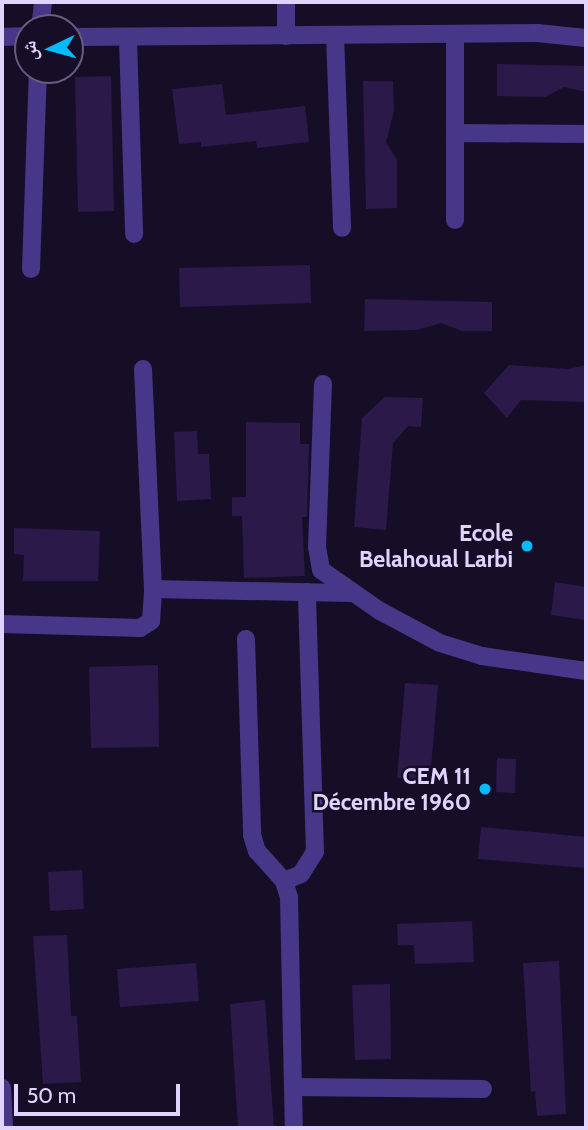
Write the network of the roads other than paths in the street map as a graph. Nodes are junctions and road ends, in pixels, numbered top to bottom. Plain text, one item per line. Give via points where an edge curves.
1 (286, 2) edge
2 (286, 36) junction
3 (335, 36) junction
4 (455, 36) junction
5 (84, 37) edge
6 (586, 38) edge
7 (128, 39) junction
8 (38, 84) edge
9 (455, 133) junction
10 (586, 134) edge
11 (455, 220) dead end
12 (342, 228) dead end
13 (135, 234) dead end
14 (31, 269) dead end
15 (143, 369) dead end
16 (323, 384) dead end
17 (153, 589) junction
18 (307, 592) junction
19 (351, 593) junction
20 (2, 624) edge
21 (246, 639) dead end
22 (586, 671) edge
23 (284, 881) junction
24 (2, 1087) edge
25 (293, 1087) junction
26 (483, 1088) dead end
27 (4, 1128) edge
28 (294, 1128) edge

1 - 2 street
2 - 3 street
2 - 7 street
3 - 4 street
3 - 12 street
4 - 6 street via 537,33
4 - 9 street
5 - 7 street
7 - 13 street
8 - 14 street
9 - 10 street
9 - 11 street
15 - 17 street
16 - 19 street via 317,547 321,570
17 - 18 street
17 - 20 street via 151,621 140,628
18 - 19 street
18 - 23 street via 315,852 301,874
19 - 22 street via 440,643 482,656
21 - 23 street via 252,835 257,851
23 - 25 street via 289,897
24 - 27 street
25 - 26 street
25 - 28 street

